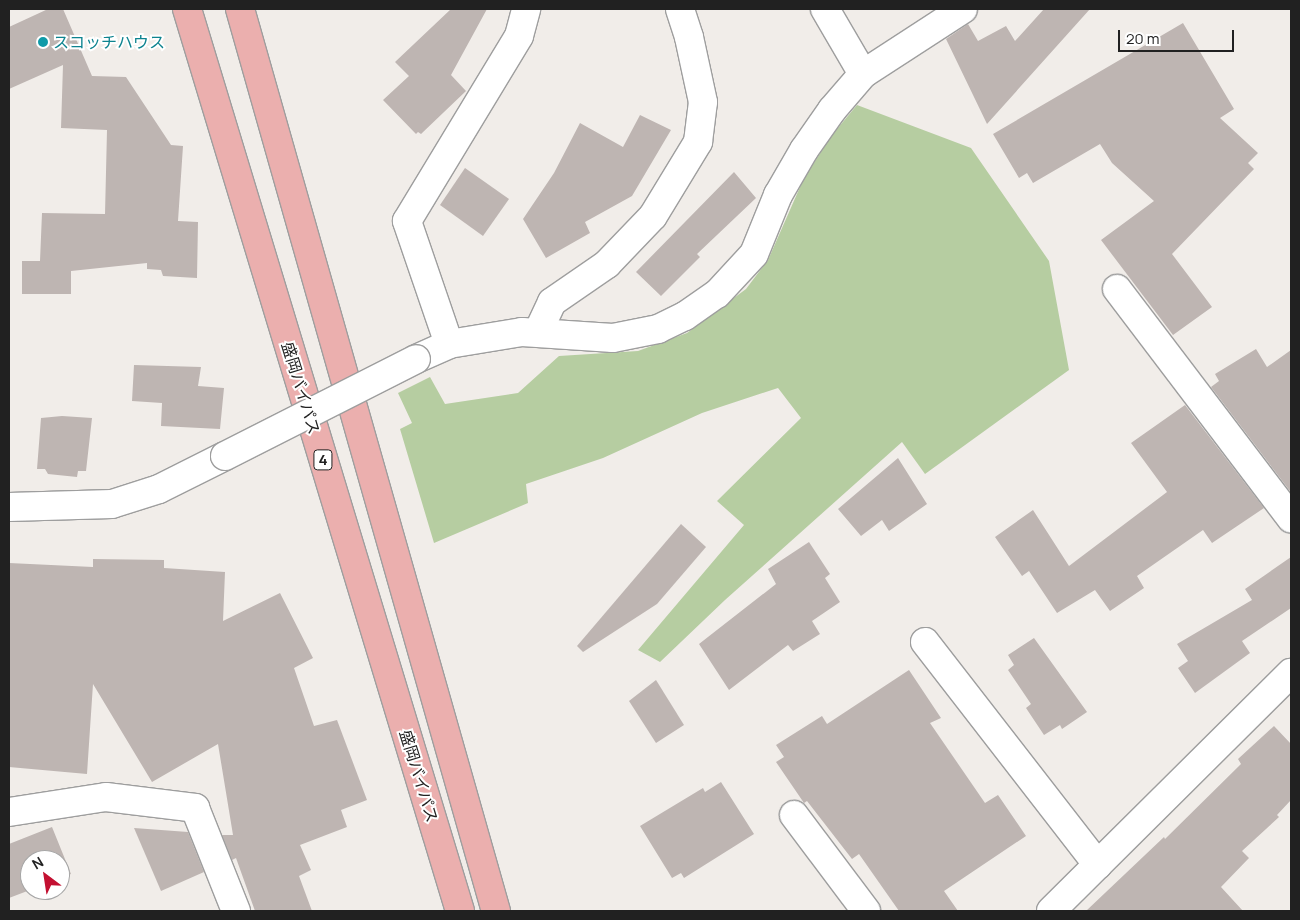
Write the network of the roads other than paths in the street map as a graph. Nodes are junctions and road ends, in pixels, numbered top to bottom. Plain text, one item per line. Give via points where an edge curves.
1 (187, 9) edge
2 (240, 9) edge
3 (526, 9) edge
4 (680, 9) edge
5 (826, 9) edge
6 (963, 9) edge
7 (862, 74) junction
8 (1117, 289) dead end
9 (538, 332) junction
10 (449, 344) junction
11 (9, 507) edge
12 (1291, 518) edge
13 (925, 642) dead end
14 (1291, 673) edge
15 (9, 812) edge
16 (794, 815) dead end
17 (1098, 865) junction
18 (236, 911) edge
19 (460, 911) edge
20 (496, 911) edge
21 (866, 911) edge
22 (1051, 911) edge

1 - 19 highway, 盛岡バイパス / 4
2 - 20 highway
3 - 10 street via 519,36 407,221
4 - 9 street via 703,102 698,142 653,216 607,264 552,302
5 - 7 street
6 - 7 street
7 - 9 street via 804,150 778,195 754,254 717,294 685,316 658,329 613,338
8 - 12 street
9 - 10 street
10 - 11 street, bridge via 159,489 112,504
13 - 17 street
14 - 17 street
15 - 18 street via 106,797 195,808
16 - 21 street
17 - 22 street

